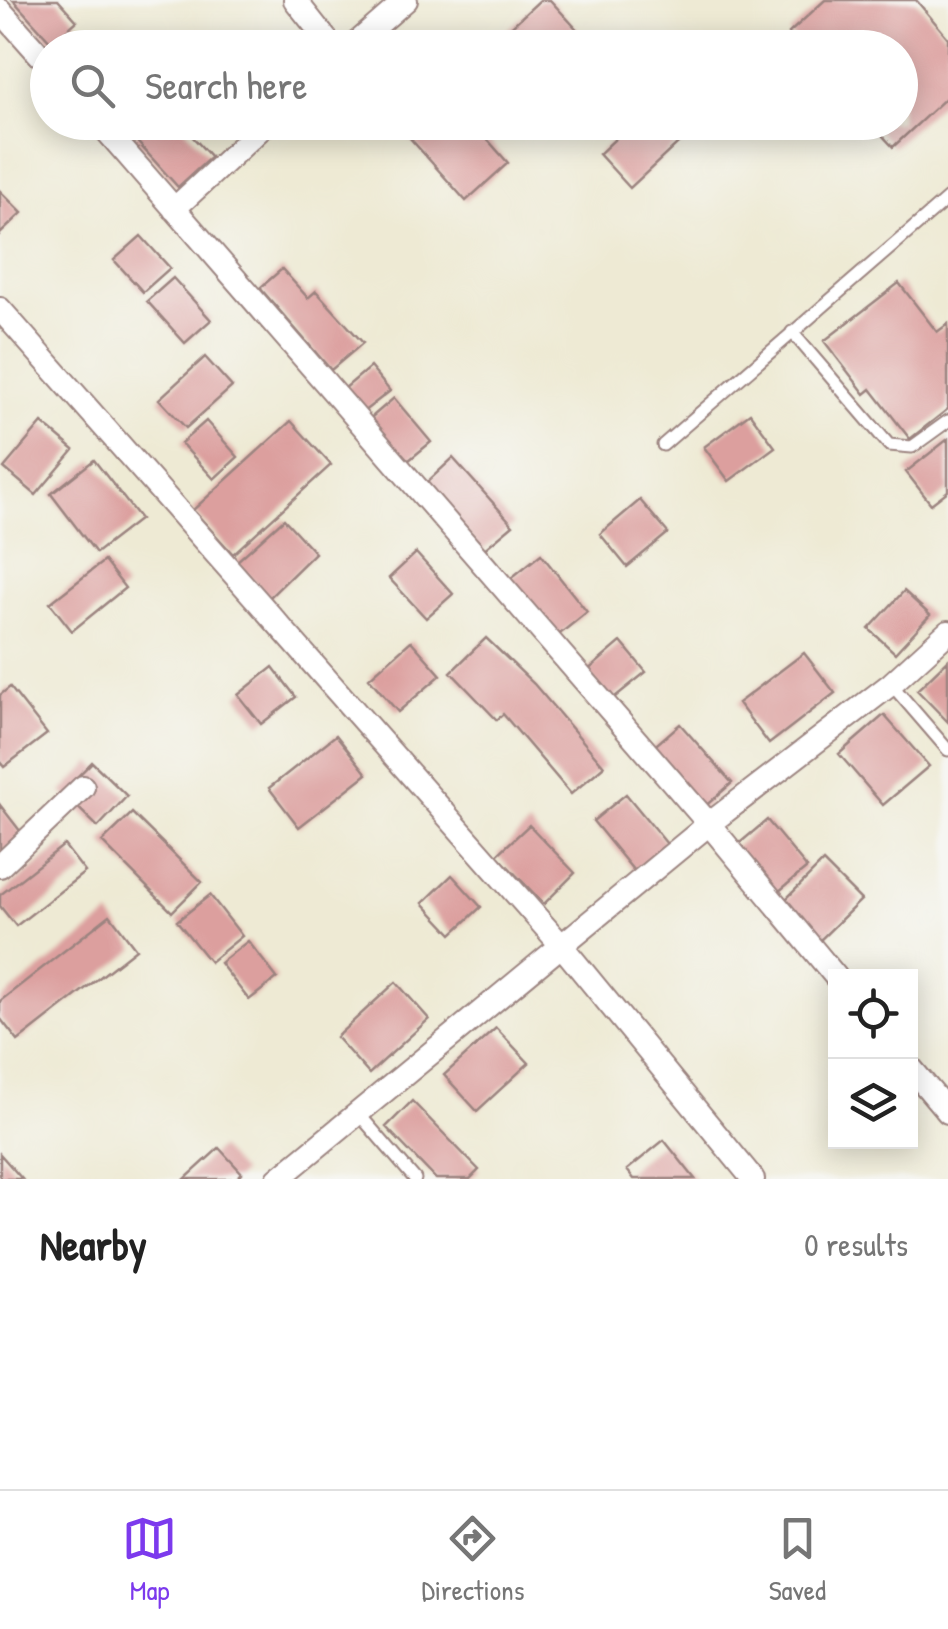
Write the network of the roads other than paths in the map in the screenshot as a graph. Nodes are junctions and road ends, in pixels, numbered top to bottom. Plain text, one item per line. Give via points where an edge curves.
1 (295, 0) edge
2 (406, 0) edge
3 (0, 10) edge
4 (319, 30) edge
5 (371, 30) edge
6 (30, 44) edge
7 (115, 140) edge
8 (248, 140) edge
9 (948, 198) edge
10 (174, 208) junction
11 (0, 309) edge
12 (792, 332) junction
13 (948, 421) edge
14 (662, 444) dead end
15 (948, 632) edge
16 (891, 684) junction
17 (948, 750) edge
18 (84, 786) dead end
19 (709, 824) junction
20 (0, 866) edge
21 (561, 945) junction
22 (829, 969) edge
23 (918, 1076) edge
24 (948, 1112) edge
25 (358, 1113) junction
26 (278, 1179) edge
27 (415, 1179) edge
28 (753, 1179) edge

1 - 4 street
2 - 5 street
3 - 6 street
7 - 10 street
8 - 10 street
9 - 12 lane
10 - 19 street
11 - 21 street
12 - 13 lane via 889,445 912,447
12 - 14 lane
15 - 16 street
16 - 17 lane
16 - 19 street
18 - 20 street
19 - 21 street
19 - 22 street
21 - 25 street
21 - 28 street
23 - 24 street
25 - 26 street
25 - 27 lane

